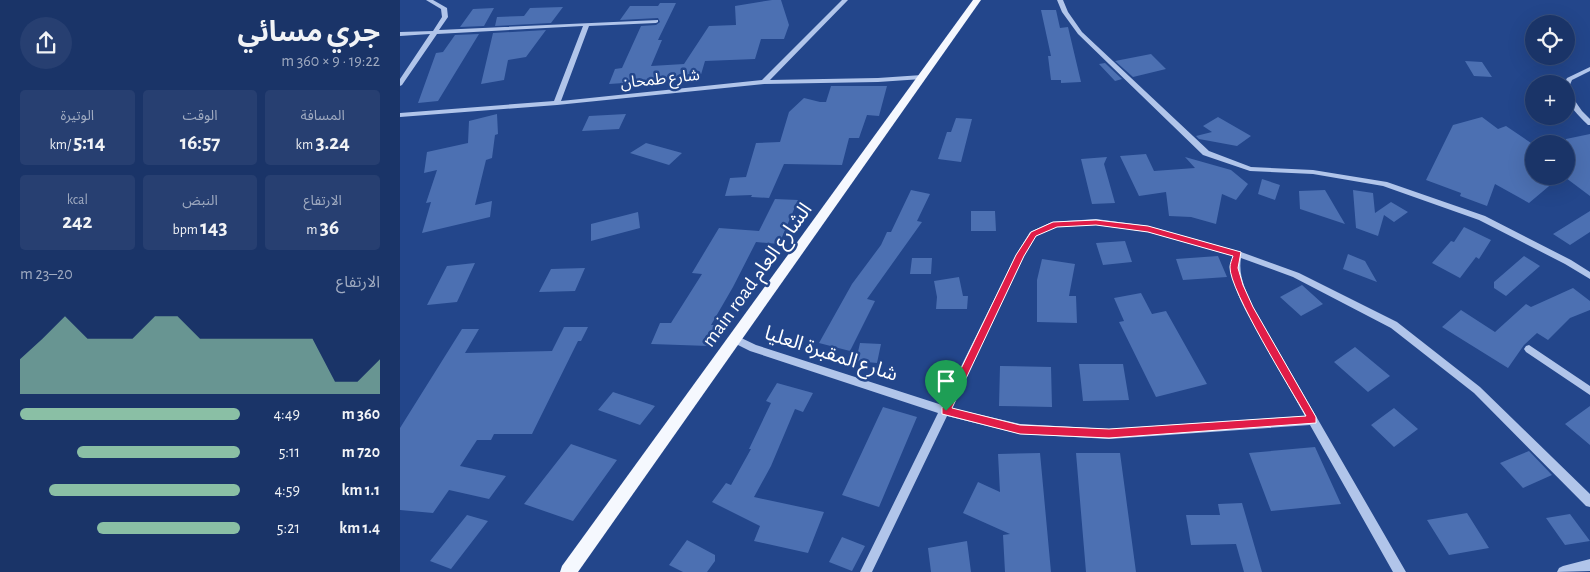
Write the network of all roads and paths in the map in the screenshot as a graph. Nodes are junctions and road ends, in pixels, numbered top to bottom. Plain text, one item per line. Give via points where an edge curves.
1 (429, 0) edge
2 (845, 0) edge
3 (977, 0) edge
4 (1060, 0) edge
5 (656, 21) dead end
6 (587, 24) junction
7 (435, 32) junction
8 (400, 34) edge
9 (1590, 69) edge
10 (1575, 76) edge
11 (922, 77) junction
12 (764, 82) junction
13 (400, 84) edge
14 (558, 103) junction
15 (1575, 106) edge
16 (400, 115) edge
17 (1590, 123) edge
18 (1238, 254) junction
19 (1590, 276) edge
20 (735, 339) junction
21 (1529, 349) dead end
22 (1590, 391) edge
23 (946, 411) junction
24 (1313, 420) junction
25 (1590, 502) edge
26 (1590, 565) edge
27 (568, 572) edge
28 (866, 572) edge
29 (1400, 572) edge
30 (1564, 572) edge

1 - 7 street via 444,8 445,17
2 - 12 street
3 - 11 main road, main road الشارع العام
4 - 19 street via 1080,33 1206,153 1250,170 1313,172 1384,184 1482,218
5 - 6 street
6 - 7 street
6 - 14 street
7 - 8 street
7 - 13 street
9 - 10 street
11 - 12 street, شارع طمحان
11 - 20 main road, main road الشارع العام
12 - 14 street, شارع طمحان
14 - 16 street, شارع طمحان
15 - 17 street
18 - 23 street via 1148,229 1096,222 1056,224 1033,234
18 - 24 street via 1234,268 1238,285
18 - 25 street via 1296,275 1394,325 1477,390
20 - 23 street, شارع المقبرة العليا via 753,348
20 - 27 main road, main road الشارع العام
21 - 22 street
23 - 24 street, شارع المقبرة العليا via 1020,429 1109,434
23 - 28 street
24 - 29 street
26 - 30 street

